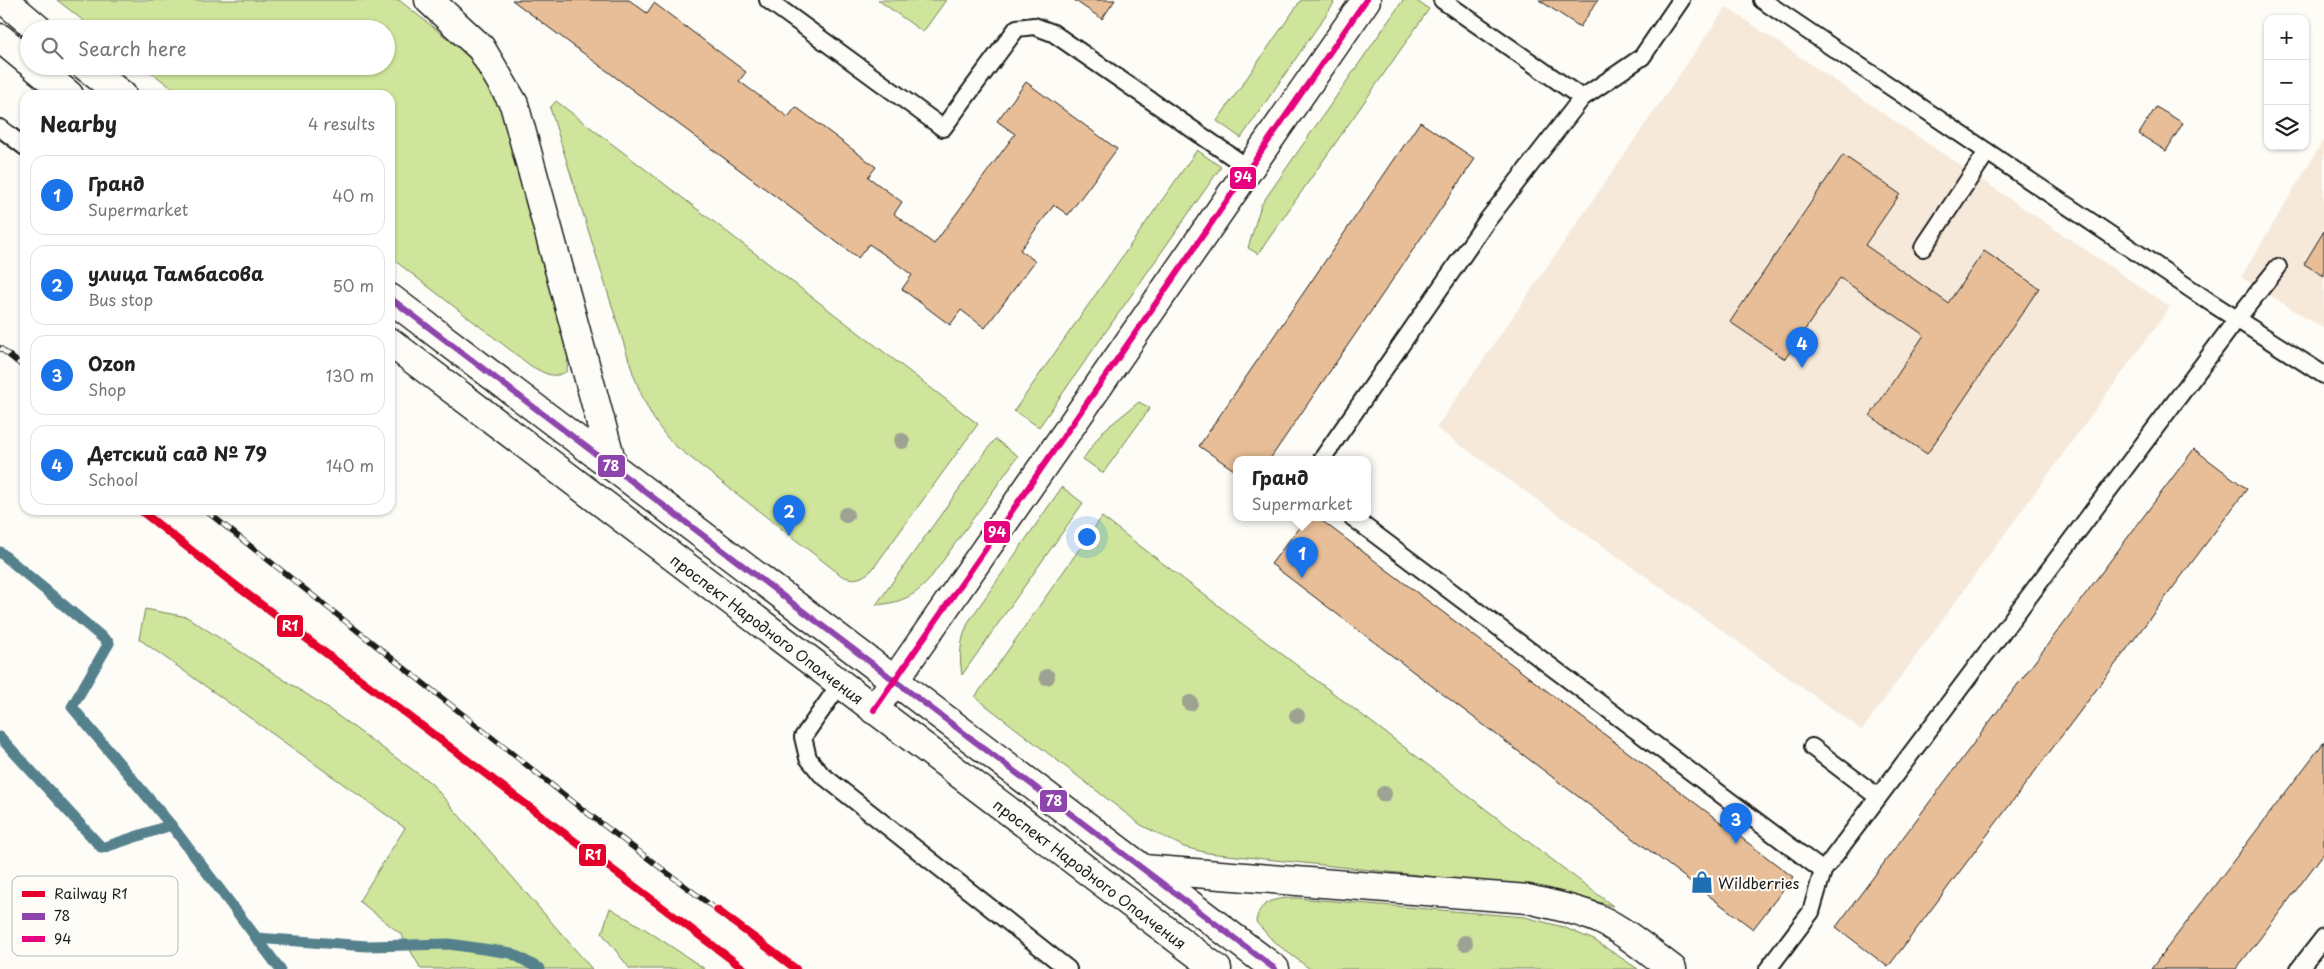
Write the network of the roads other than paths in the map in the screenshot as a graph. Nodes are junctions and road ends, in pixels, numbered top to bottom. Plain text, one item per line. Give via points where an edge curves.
1 (4, 0) edge
2 (429, 0) edge
3 (768, 0) edge
4 (1442, 0) edge
5 (1681, 0) edge
6 (1762, 0) edge
7 (1365, 1) edge
8 (27, 20) edge
9 (0, 38) edge
10 (20, 55) edge
11 (45, 75) edge
12 (96, 75) edge
13 (63, 90) edge
14 (116, 90) edge
15 (1582, 98) junction
16 (0, 128) edge
17 (20, 143) edge
18 (1986, 152) junction
19 (1250, 169) junction
20 (1923, 248) dead end
21 (2278, 268) dead end
22 (395, 302) edge
23 (2237, 318) junction
24 (395, 346) edge
25 (2324, 375) edge
26 (1324, 456) edge
27 (613, 467) junction
28 (1357, 521) edge
29 (894, 680) junction
30 (840, 684) junction
31 (874, 710) junction
32 (1812, 747) dead end
33 (1878, 797) junction
34 (1143, 869) junction
35 (1823, 870) junction
36 (2324, 937) edge
37 (1068, 969) edge
38 (1217, 969) edge
39 (1274, 969) edge
40 (1672, 969) edge
41 (1768, 969) edge
42 (2300, 969) edge

1 - 8 street
2 - 27 street via 481,48 514,104
3 - 19 lane via 943,128 1017,28 1034,26 1053,33
4 - 15 lane
5 - 15 lane via 1642,57
6 - 18 lane
7 - 19 street
9 - 10 street
11 - 13 street
12 - 14 street
15 - 26 lane via 1486,222
16 - 17 lane
18 - 20 lane
18 - 23 lane
19 - 29 street
21 - 23 lane
22 - 27 street
23 - 25 lane
23 - 33 lane
24 - 30 street, проспект Народного Ополчения
27 - 29 street
28 - 35 lane
29 - 31 street
29 - 34 street
30 - 31 street, проспект Народного Ополчения
30 - 37 lane via 803,737 808,758 821,774
31 - 38 street, проспект Народного Ополчения
32 - 33 lane
33 - 35 lane
34 - 39 street
34 - 40 street via 1528,899 1600,920
35 - 41 lane via 1811,912
36 - 42 lane

